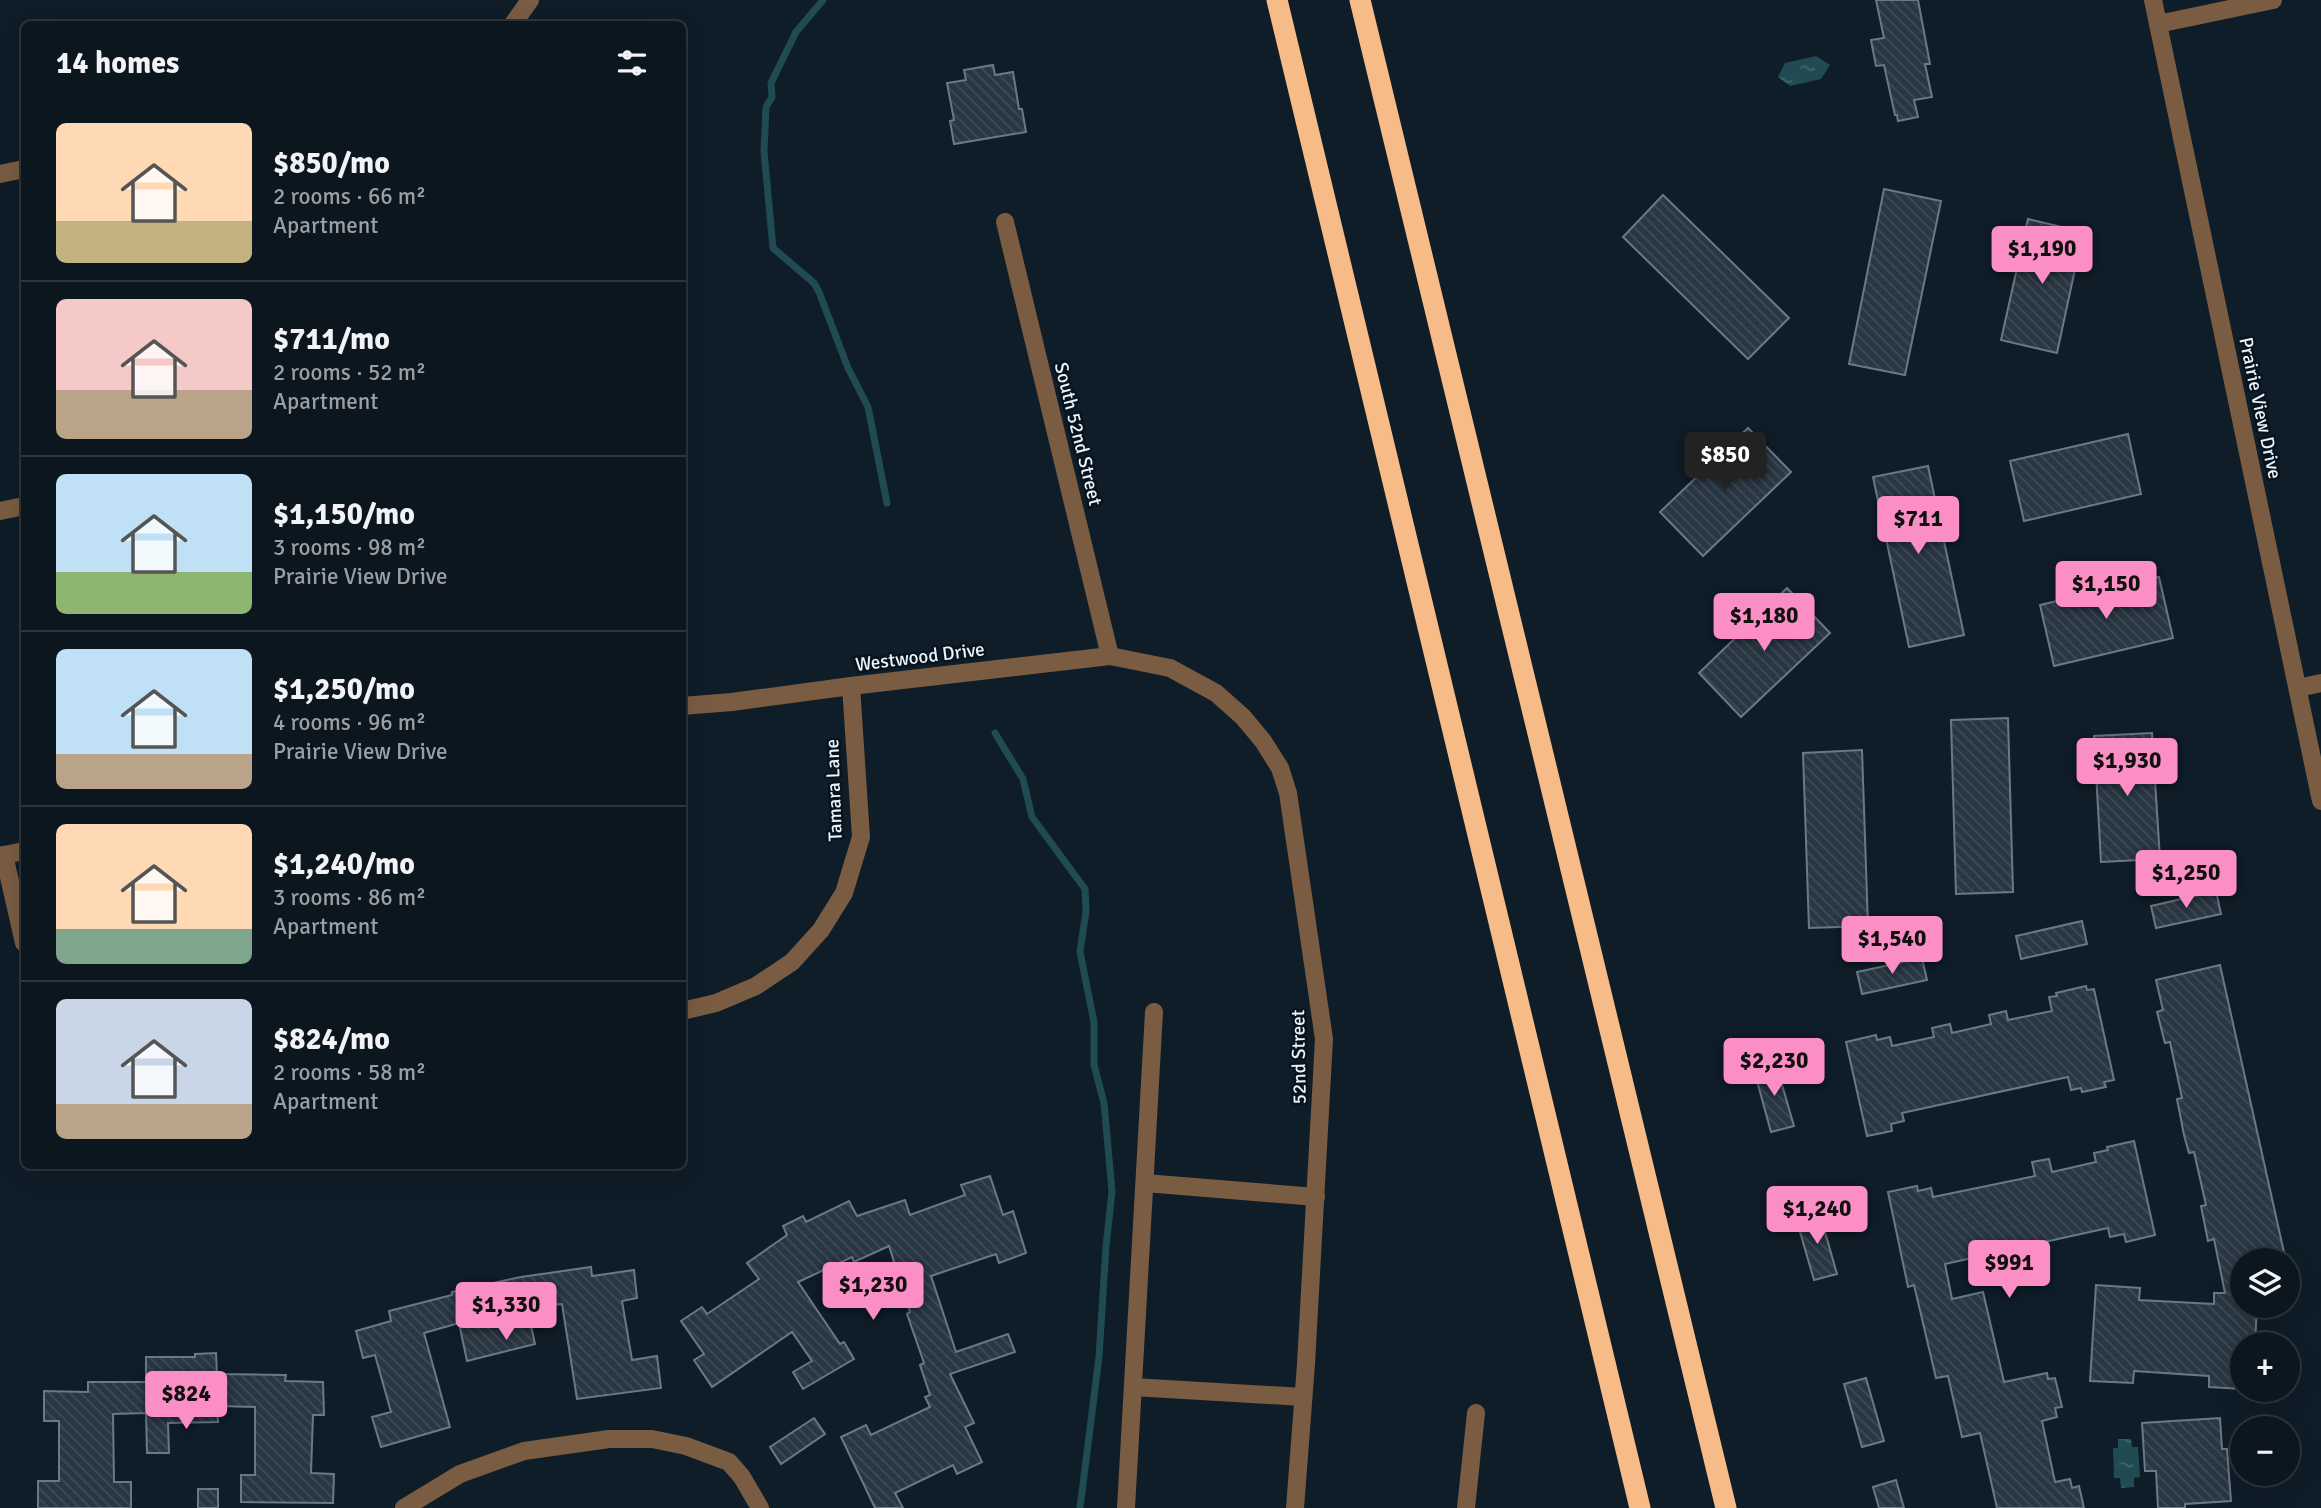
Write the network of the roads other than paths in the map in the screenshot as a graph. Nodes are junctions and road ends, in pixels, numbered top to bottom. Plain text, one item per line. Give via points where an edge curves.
1 (530, 0) edge
2 (1278, 0) edge
3 (1360, 0) edge
4 (2153, 0) edge
5 (2273, 0) edge
6 (515, 21) edge
7 (2158, 24) junction
8 (21, 170) edge
9 (0, 174) edge
10 (1005, 222) dead end
11 (21, 507) edge
12 (0, 511) edge
13 (1110, 656) junction
14 (1161, 667) joint
15 (2321, 683) edge
16 (851, 685) junction
17 (2298, 688) junction
18 (686, 706) edge
19 (2321, 801) edge
20 (21, 852) edge
21 (2, 856) edge
22 (21, 931) edge
23 (686, 1010) edge
24 (1154, 1012) dead end
25 (1144, 1183) junction
26 (1316, 1197) junction
27 (1133, 1387) junction
28 (1303, 1397) junction
29 (1476, 1413) dead end
30 (404, 1508) edge
31 (760, 1508) edge
32 (1126, 1508) edge
33 (1295, 1508) edge
34 (1466, 1508) edge
35 (1640, 1508) edge
36 (1726, 1508) edge

1 - 6 street
2 - 35 highway
3 - 36 highway
4 - 7 street, Prairie View Drive
5 - 7 street
7 - 17 street, Prairie View Drive
8 - 9 street
10 - 13 street, South 52nd Street
11 - 12 street
13 - 14 street, Westwood Drive
13 - 16 street, Westwood Drive
14 - 26 street, 52nd Street via 1216,693 1243,717 1280,768 1288,793 1324,1039
15 - 17 street
16 - 18 street, Westwood Drive
16 - 23 street, Tamara Lane via 861,837 844,893 821,930 792,961 756,986
17 - 19 street, Prairie View Drive
20 - 21 street
21 - 22 street
24 - 25 street
25 - 26 street
25 - 27 street
26 - 28 street, 52nd Street
27 - 28 street
27 - 32 street
28 - 33 street, 52nd Street
29 - 34 street
30 - 31 street via 460,1474 524,1451 609,1439 652,1439 729,1462

